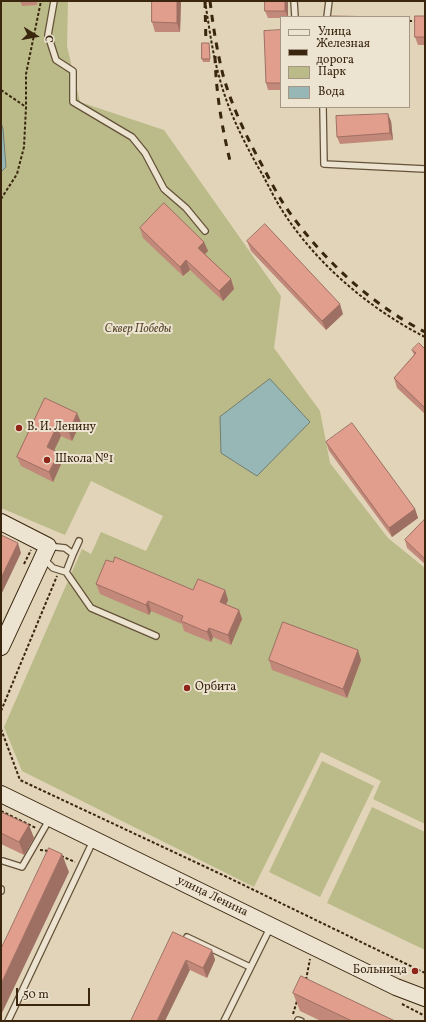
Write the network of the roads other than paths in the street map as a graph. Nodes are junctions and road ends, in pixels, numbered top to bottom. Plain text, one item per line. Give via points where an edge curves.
1 (54, 1) edge
2 (294, 1) edge
3 (328, 1) edge
4 (295, 16) edge
5 (327, 16) edge
6 (323, 108) edge
7 (425, 169) edge
8 (204, 231) dead end
9 (1, 522) edge
10 (79, 541) dead end
11 (46, 552) junction
12 (73, 554) junction
13 (66, 572) junction
14 (156, 636) dead end
15 (1, 647) edge
16 (1, 794) edge
17 (46, 824) junction
18 (94, 839) junction
19 (3, 861) dead end
20 (271, 926) junction
21 (186, 936) edge
22 (250, 968) junction
23 (425, 998) edge
24 (8, 1021) edge
25 (224, 1021) edge

1 - 8 lane via 48,35 56,60 73,71 73,102 132,137 145,153 164,189 186,208
2 - 4 lane
3 - 5 lane
6 - 7 lane via 324,164
9 - 11 street
10 - 12 lane
11 - 12 lane via 65,548
11 - 13 lane via 53,568
11 - 15 street via 9,623
12 - 13 lane
13 - 14 lane via 91,608
16 - 17 street, улица Ленина
17 - 18 street, улица Ленина
17 - 19 lane via 22,867
18 - 20 street, улица Ленина
18 - 24 lane
20 - 22 lane
20 - 23 street, улица Ленина via 396,987
21 - 22 lane
22 - 25 lane

